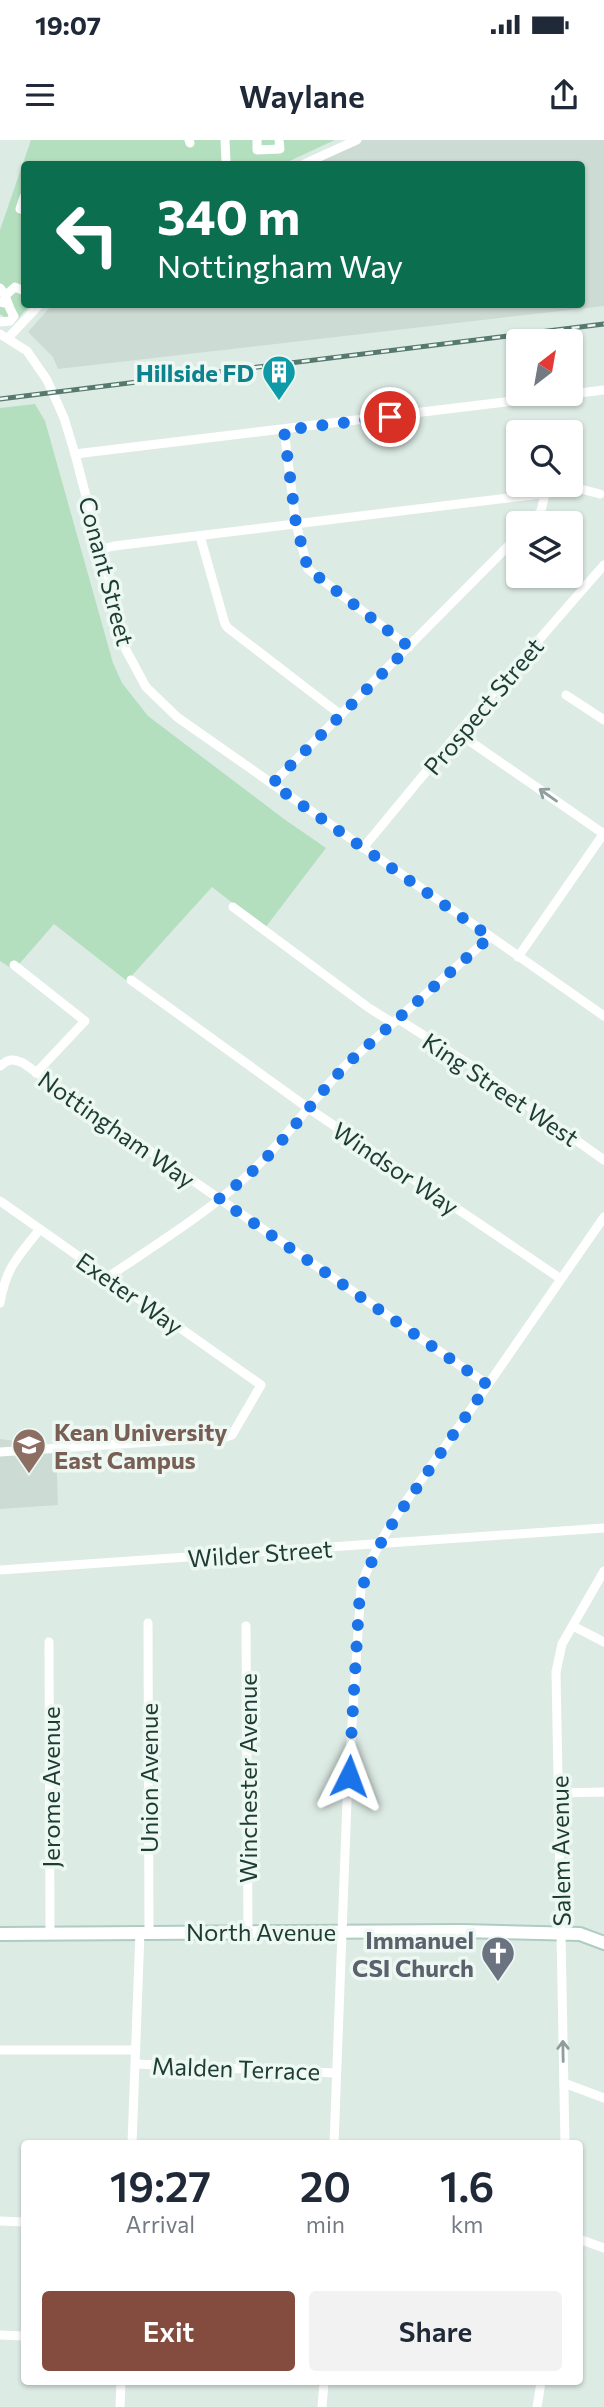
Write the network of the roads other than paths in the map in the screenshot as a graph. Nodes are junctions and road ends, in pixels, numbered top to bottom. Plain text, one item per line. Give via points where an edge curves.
1 (225, 140) edge
2 (257, 140) edge
3 (279, 140) edge
4 (357, 140) edge
5 (226, 161) dead end
6 (311, 161) edge
7 (21, 290) edge
8 (2, 295) edge
9 (36, 308) edge
10 (0, 322) edge
11 (4, 336) edge
12 (604, 390) edge
13 (284, 430) junction
14 (75, 454) junction
15 (583, 489) edge
16 (602, 492) edge
17 (520, 497) edge
18 (604, 504) edge
19 (296, 524) junction
20 (200, 536) junction
21 (506, 548) edge
22 (102, 549) junction
23 (604, 565) edge
24 (409, 647) junction
25 (566, 695) dead end
26 (341, 715) junction
27 (604, 720) edge
28 (458, 733) junction
29 (272, 784) junction
30 (604, 834) edge
31 (363, 848) junction
32 (233, 907) dead end
33 (490, 937) junction
34 (519, 957) junction
35 (14, 965) dead end
36 (131, 980) dead end
37 (604, 1016) edge
38 (396, 1021) junction
39 (0, 1066) edge
40 (36, 1073) junction
41 (308, 1108) junction
42 (604, 1160) edge
43 (219, 1199) junction
44 (0, 1201) edge
45 (604, 1217) edge
46 (40, 1229) junction
47 (108, 1277) junction
48 (561, 1279) junction
49 (0, 1303) edge
50 (488, 1385) junction
51 (0, 1452) edge
52 (604, 1528) edge
53 (379, 1544) junction
54 (0, 1570) edge
55 (604, 1571) edge
56 (148, 1623) dead end
57 (246, 1626) dead end
58 (573, 1626) junction
59 (49, 1642) dead end
60 (604, 1642) edge
61 (604, 1792) edge
62 (559, 1793) junction
63 (248, 1931) junction
64 (344, 1931) junction
65 (50, 1932) junction
66 (145, 1932) junction
67 (0, 1934) edge
68 (561, 1934) junction
69 (604, 1943) edge
70 (136, 2049) junction
71 (0, 2050) edge
72 (136, 2064) junction
73 (336, 2073) junction
74 (564, 2083) junction
75 (604, 2098) edge
76 (132, 2140) edge
77 (334, 2140) edge
78 (565, 2140) edge
79 (0, 2221) edge
80 (21, 2222) edge
81 (583, 2240) edge
82 (604, 2248) edge
83 (0, 2335) edge
84 (21, 2336) edge
85 (121, 2385) edge
86 (324, 2385) edge
87 (541, 2385) edge
88 (120, 2407) edge
89 (322, 2407) edge
90 (537, 2407) edge

1 - 5 street
2 - 3 street via 257,150 280,149
4 - 6 street
7 - 8 street via 15,287
8 - 10 street via 14,316
9 - 11 street
11 - 14 street, Conant Street via 27,351 47,380
12 - 13 street
13 - 14 street
13 - 19 street
14 - 22 street, Conant Street
15 - 16 street
16 - 18 street
17 - 19 street
19 - 20 street
19 - 24 street via 308,569
20 - 22 street
20 - 26 street via 228,628
21 - 24 street
22 - 29 street, Conant Street via 126,650 146,687 177,717
23 - 28 street, Prospect Street
24 - 26 street
25 - 27 street
26 - 29 street
30 -> 28 street
28 - 31 street, Prospect Street
29 - 31 street, Conant Street
30 - 34 street
31 - 33 street, Conant Street
32 - 38 street, King Street West via 369,1008
33 - 34 street, Conant Street
33 - 38 street
34 - 37 street, Conant Street
35 - 40 street via 85,1021
36 - 41 street, Windsor Way
38 - 41 street
38 - 42 street, King Street West via 472,1066
39 - 40 street, Nottingham Way via 14,1059
40 - 43 street, Nottingham Way
41 - 43 street via 268,1156
41 - 48 street, Windsor Way
43 - 47 street
43 - 50 street, Nottingham Way
44 - 46 street, Exeter Way
45 - 48 street
46 - 47 street, Exeter Way
46 - 49 street via 12,1265
47 - 51 street, Exeter Way via 261,1385 232,1435
48 - 50 street
50 - 53 street
52 - 53 street, Wilder Street
53 - 54 street, Wilder Street
53 - 64 street via 361,1587 359,1605
55 - 58 street, Salem Avenue
56 - 66 street, Union Avenue
57 - 63 street, Winchester Avenue
58 - 60 street
58 - 62 street, Salem Avenue via 562,1644 556,1672
59 - 65 street, Jerome Avenue
61 - 62 street
62 - 68 street, Salem Avenue
63 - 64 main road, North Avenue
63 - 66 main road, North Avenue
64 - 68 main road, North Avenue
64 - 73 street
65 - 66 main road, North Avenue
65 - 67 main road, North Avenue
66 - 70 street, Union Avenue
68 - 69 main road, North Avenue via 580,1934
74 -> 68 street, Salem Avenue
70 - 71 street
70 - 72 street, Union Avenue
72 - 73 street, Malden Terrace
72 - 76 street, Union Avenue
73 - 77 street
74 - 75 street
74 - 78 street, Salem Avenue
79 - 80 street
81 - 82 street
83 - 84 street
85 - 88 street
86 - 89 street
87 - 90 street

